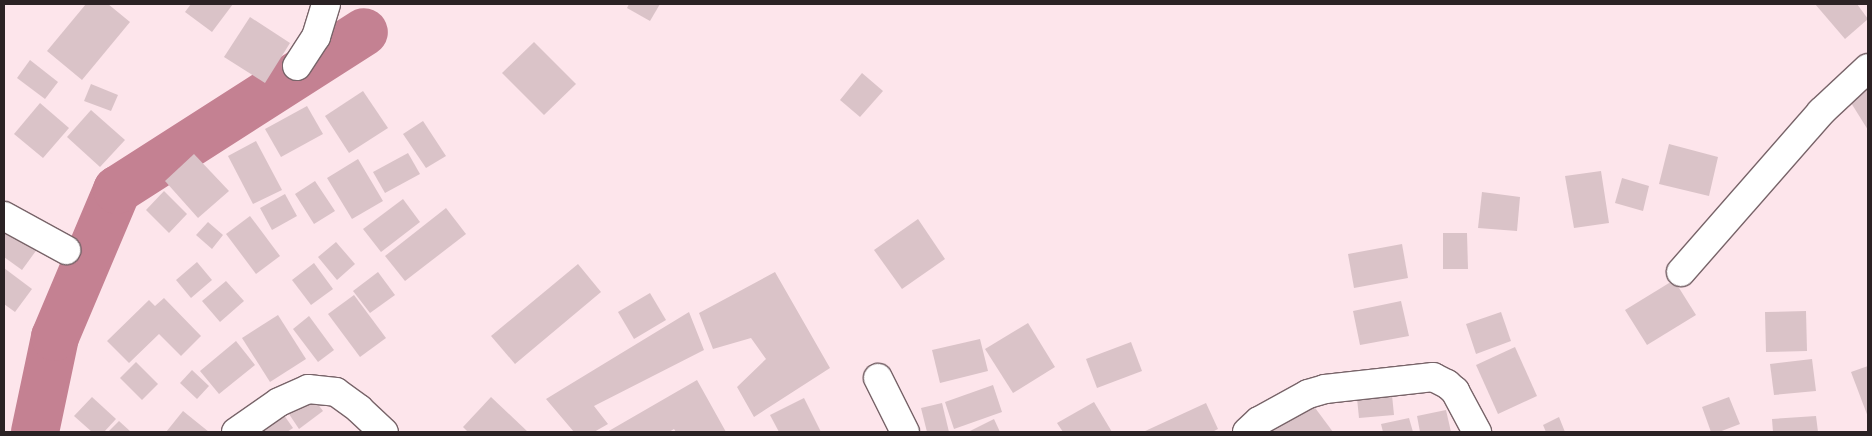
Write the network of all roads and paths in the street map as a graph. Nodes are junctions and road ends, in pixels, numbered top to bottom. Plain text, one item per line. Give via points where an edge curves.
1 (326, 4) edge
2 (297, 66) dead end
3 (1868, 68) edge
4 (4, 216) edge
5 (66, 250) dead end
6 (1681, 272) dead end
7 (878, 378) dead end
8 (236, 432) edge
9 (384, 432) edge
10 (905, 432) edge
11 (1248, 432) edge
12 (1477, 432) edge

1 - 2 street via 316,37
3 - 6 street via 1821,112
4 - 5 street
7 - 10 street
8 - 9 street via 279,402 308,388 326,389 341,395
11 - 12 street via 1259,421 1308,394 1325,389 1433,377 1455,391

